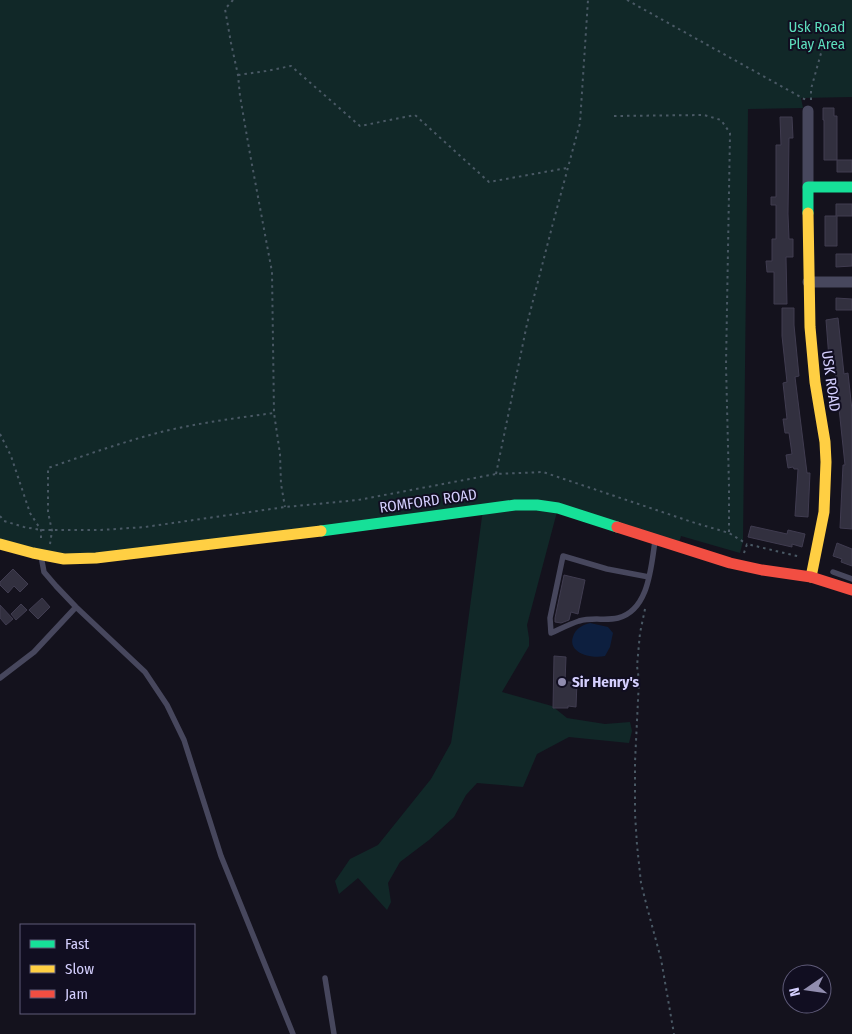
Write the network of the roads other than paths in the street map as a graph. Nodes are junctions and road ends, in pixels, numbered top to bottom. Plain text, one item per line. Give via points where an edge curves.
1 (808, 111) dead end
2 (808, 187) junction
3 (852, 187) edge
4 (808, 282) junction
5 (852, 282) edge
6 (656, 540) junction
7 (0, 544) edge
8 (40, 555) junction
9 (833, 572) dead end
10 (649, 577) junction
11 (811, 577) junction
12 (852, 586) edge
13 (76, 607) junction
14 (0, 678) edge
15 (325, 978) dead end
16 (293, 1034) edge
17 (334, 1034) edge

1 - 2 street, USK ROAD
2 - 3 street
2 - 4 street, USK ROAD
4 - 5 street
4 - 11 street, USK ROAD via 811,346 826,462 824,512
6 - 8 street, ROMFORD ROAD via 558,508 515,505 96,558
6 - 10 lane
6 - 11 street, ROMFORD ROAD via 730,563
7 - 8 street, ROMFORD ROAD
8 - 13 lane via 44,572
9 - 12 lane
10 - 10 lane via 563,556 550,633 581,620 619,618 629,614 642,598
11 - 12 street, ROMFORD ROAD
13 - 14 lane via 34,652
13 - 16 lane via 145,672 167,705 184,740 221,856
15 - 17 lane

